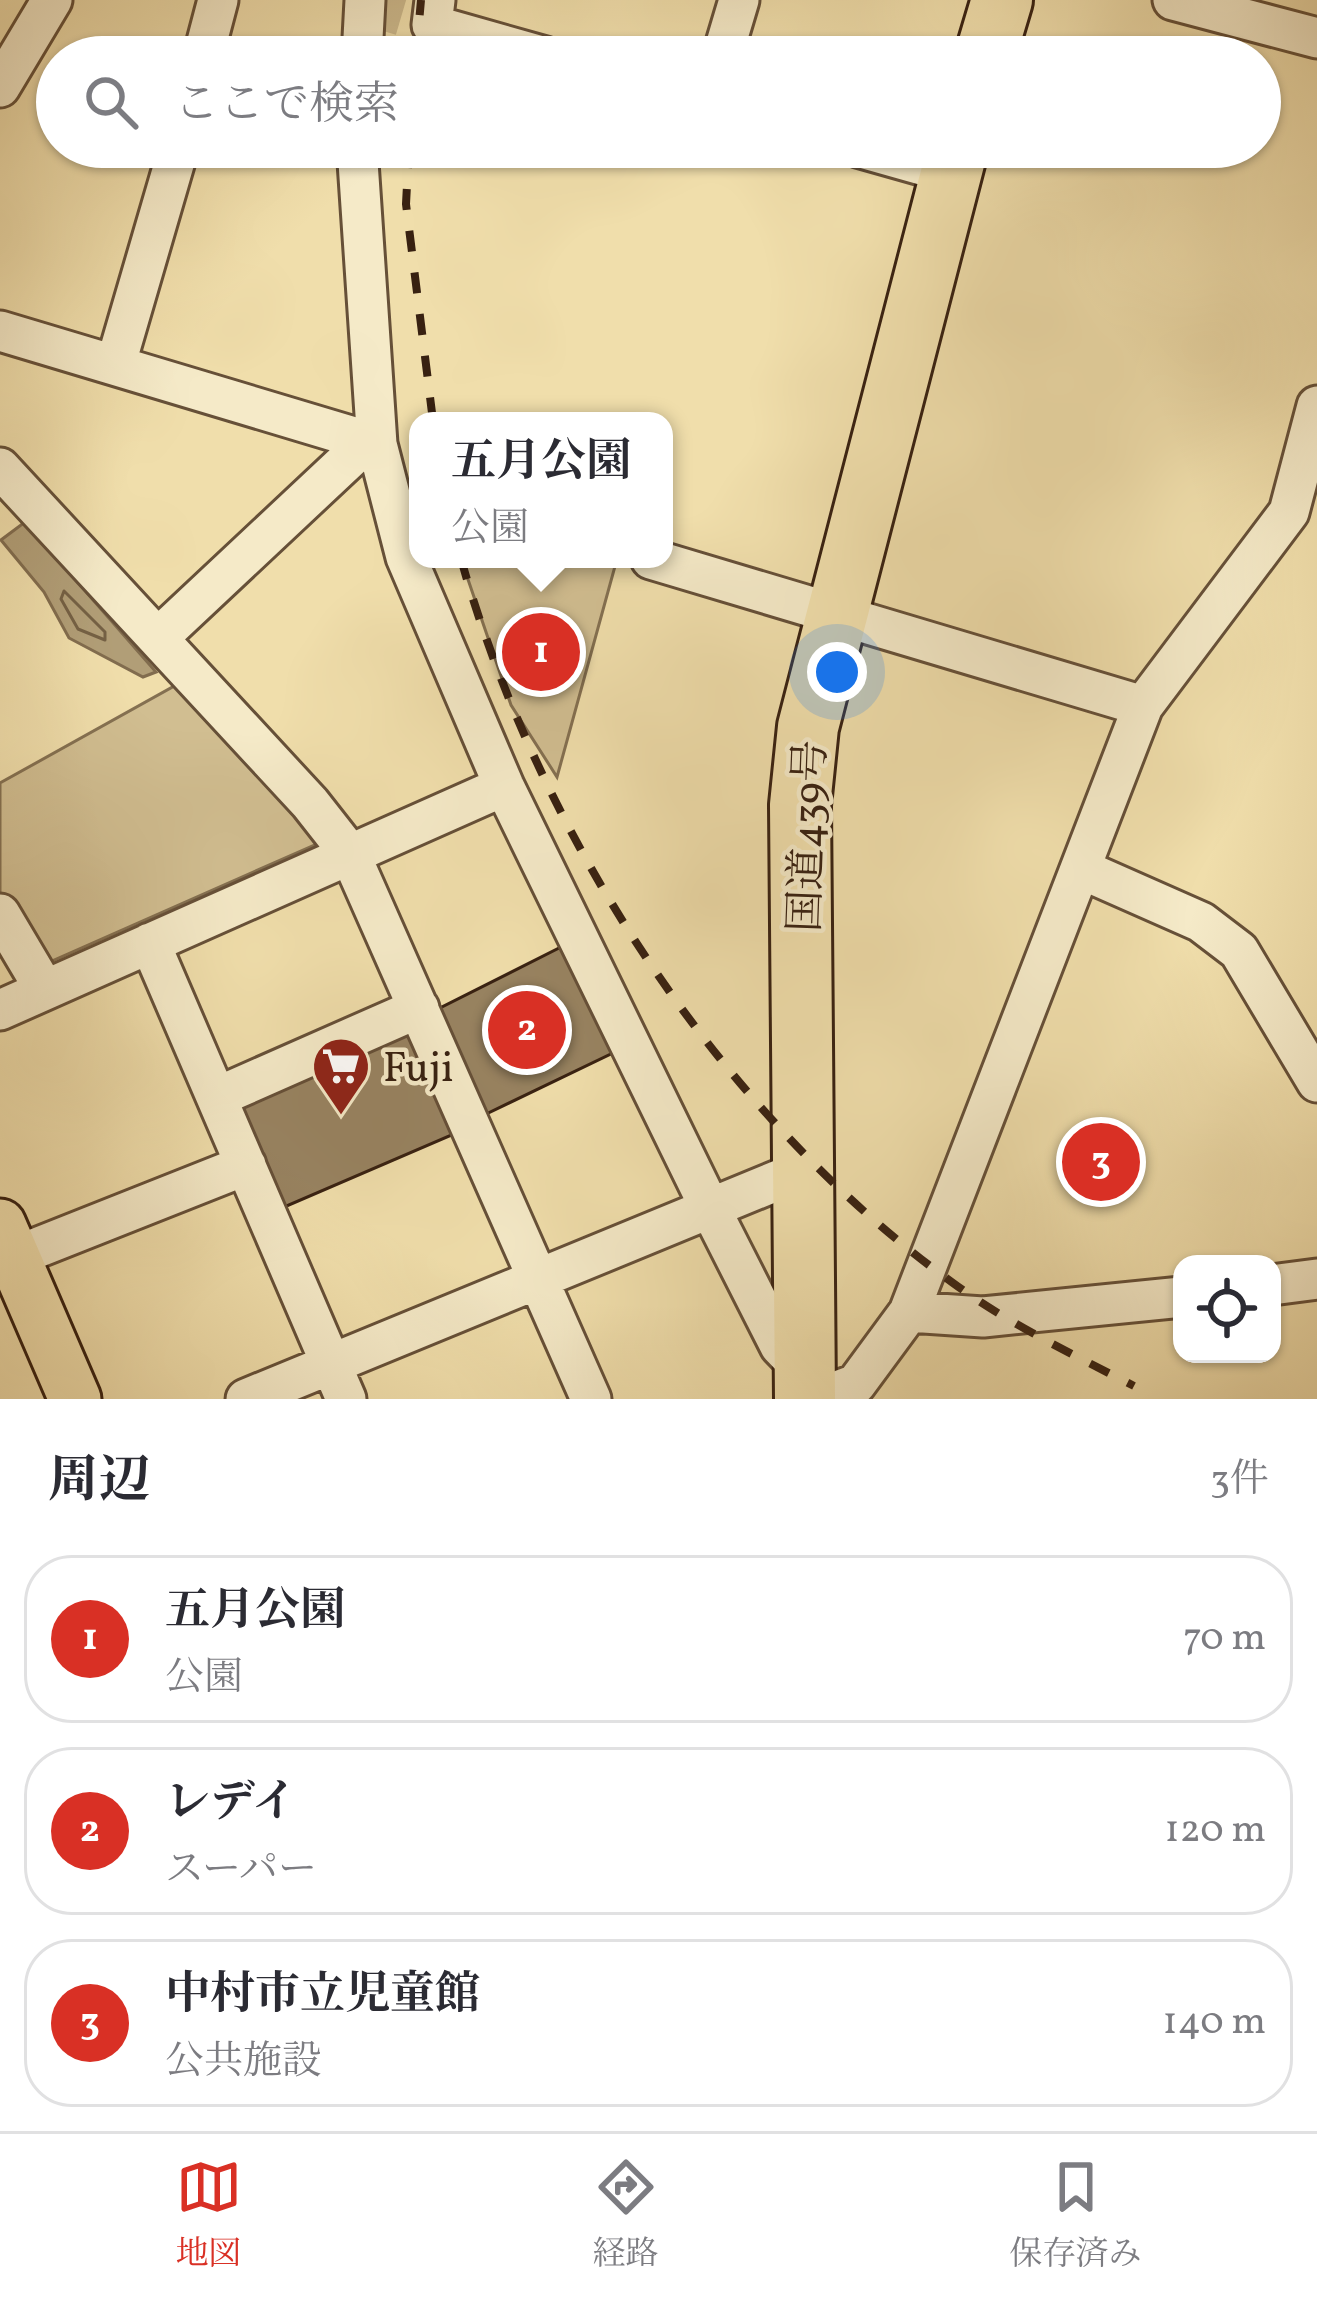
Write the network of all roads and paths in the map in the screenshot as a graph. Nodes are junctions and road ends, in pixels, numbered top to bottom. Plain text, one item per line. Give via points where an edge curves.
1 (22, 0) edge
2 (52, 0) edge
3 (218, 0) edge
4 (435, 0) tunnel mouth
5 (739, 0) edge
6 (1002, 0) edge
7 (1173, 0) edge
8 (358, 2) edge
9 (1244, 9) edge
10 (209, 36) edge
11 (360, 36) edge
12 (471, 36) edge
13 (728, 36) edge
14 (991, 36) edge
15 (1317, 38) edge
16 (0, 40) edge
17 (0, 87) edge
18 (173, 168) edge
19 (359, 168) edge
20 (952, 168) edge
21 (0, 331) edge
22 (116, 364) junction
23 (1317, 406) edge
24 (386, 463) edge
25 (0, 469) edge
26 (409, 563) edge
27 (673, 566) edge
28 (411, 568) edge
29 (838, 615) junction
30 (158, 638) junction
31 (1144, 706) junction
32 (504, 786) junction
33 (350, 854) junction
34 (1081, 868) junction
35 (0, 914) edge
36 (150, 943) junction
37 (45, 990) junction
38 (418, 1008) junction
39 (0, 1010) edge
40 (1317, 1082) edge
41 (217, 1097) junction
42 (246, 1165) junction
43 (803, 1170) junction
44 (710, 1208) junction
45 (7, 1241) edge
46 (539, 1278) junction
47 (1317, 1279) edge
48 (1281, 1284) edge
49 (1173, 1298) edge
50 (909, 1312) junction
51 (338, 1382) edge
52 (810, 1391) edge
53 (75, 1399) edge
54 (246, 1399) edge
55 (591, 1399) edge

1 - 16 street
2 - 17 street
3 - 10 street
4 - 12 street via 432,25
5 - 13 street
6 - 14 highway
7 - 9 street
8 - 11 street
9 - 15 street
18 - 22 street
19 - 24 street
20 - 29 highway, 国道439号
21 - 22 street
22 - 24 street
23 - 31 street via 1289,512
24 - 26 street
24 - 30 street
25 - 30 street
27 - 29 street
28 - 32 street
29 - 31 street
29 - 43 highway, 国道439号 via 808,727 800,806
30 - 33 street
31 - 34 street
32 - 33 street
32 - 44 street
33 - 36 street
33 - 38 street
34 - 40 street via 1201,922 1239,950
34 - 50 street
35 - 37 street
36 - 37 street
36 - 41 street
37 - 39 street
38 - 41 street
38 - 46 street
41 - 42 street
42 - 45 street
42 - 51 street
43 - 44 street
43 - 52 highway, 国道439号
44 - 46 street
44 - 52 street
45 - 53 main road
46 - 51 street
46 - 55 street
47 - 48 street
49 - 50 street via 983,1317
50 - 52 street via 856,1384
51 - 54 street

